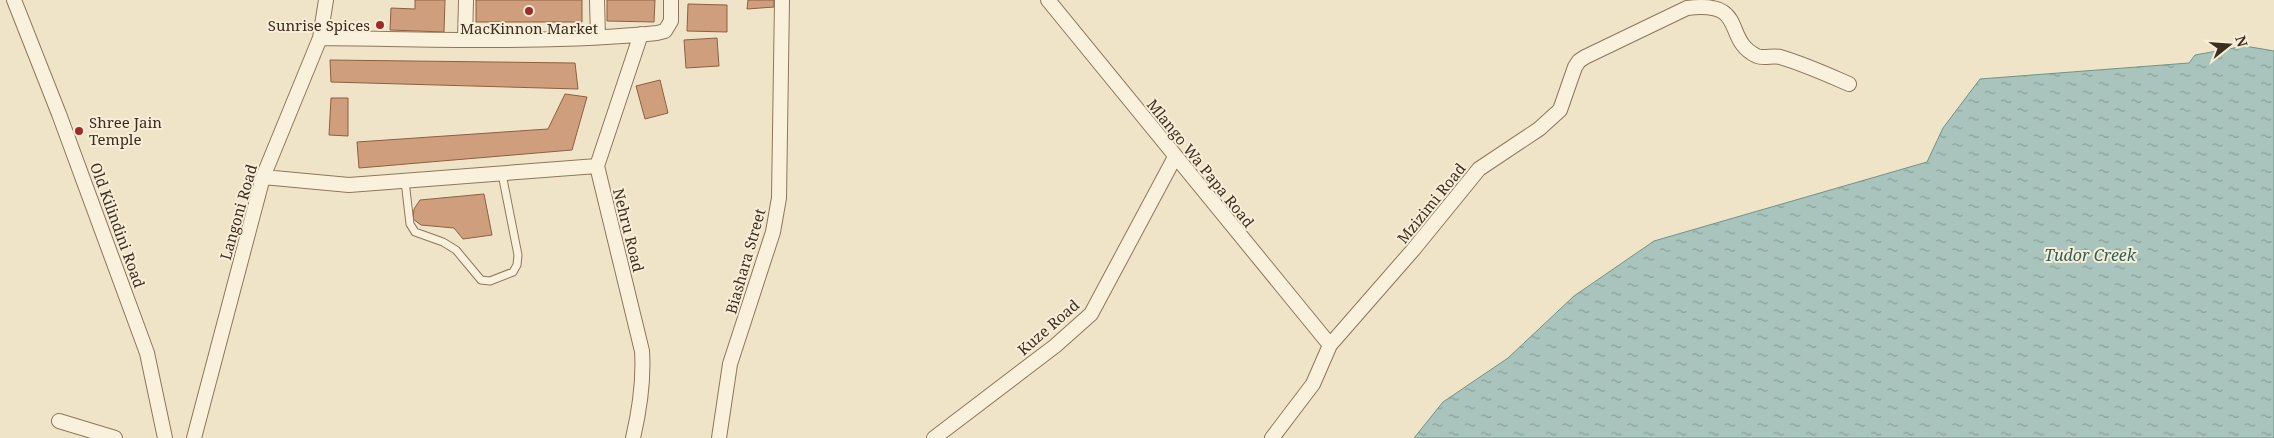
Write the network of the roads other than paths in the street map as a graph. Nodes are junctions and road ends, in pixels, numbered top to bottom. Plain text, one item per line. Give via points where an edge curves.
1 (14, 0) edge
2 (326, 0) edge
3 (466, 0) edge
4 (597, 0) edge
5 (671, 0) edge
6 (782, 0) edge
7 (1048, 0) edge
8 (641, 34) junction
9 (598, 37) junction
10 (320, 38) junction
11 (466, 40) junction
12 (1849, 84) dead end
13 (1175, 157) junction
14 (597, 166) junction
15 (502, 174) junction
16 (263, 177) junction
17 (405, 181) junction
18 (1330, 346) junction
19 (59, 421) dead end
20 (114, 438) edge
21 (165, 438) edge
22 (194, 438) edge
23 (633, 438) edge
24 (719, 438) edge
25 (934, 438) edge
26 (1272, 438) edge

1 - 21 street, Old Kilindini Road via 147,354
2 - 10 street, Langoni Road
3 - 11 street
4 - 9 street
5 - 8 street via 672,15 665,31
6 - 24 street, Biashara Street via 779,198 773,232 730,364
7 - 13 street, Mlango Wa Papa Road
8 - 9 street
8 - 14 street
9 - 11 street
10 - 11 street
10 - 16 street, Langoni Road
12 - 18 street, Mzizimi Road via 1777,56 1758,56 1745,47 1728,11 1715,4 1687,8 1585,57 1575,67 1560,110 1539,129 1480,169
13 - 18 street, Mlango Wa Papa Road
13 - 25 street, Kuze Road via 1091,314 1055,346
14 - 15 street
14 - 23 street, Nehru Road via 642,351 644,375
15 - 17 street
15 - 17 lane via 518,254 517,265 513,272 490,281 476,276 456,250 415,232 410,224
16 - 17 street via 349,185
16 - 22 street, Langoni Road
18 - 26 street, Mzizimi Road via 1313,384
19 - 20 street

